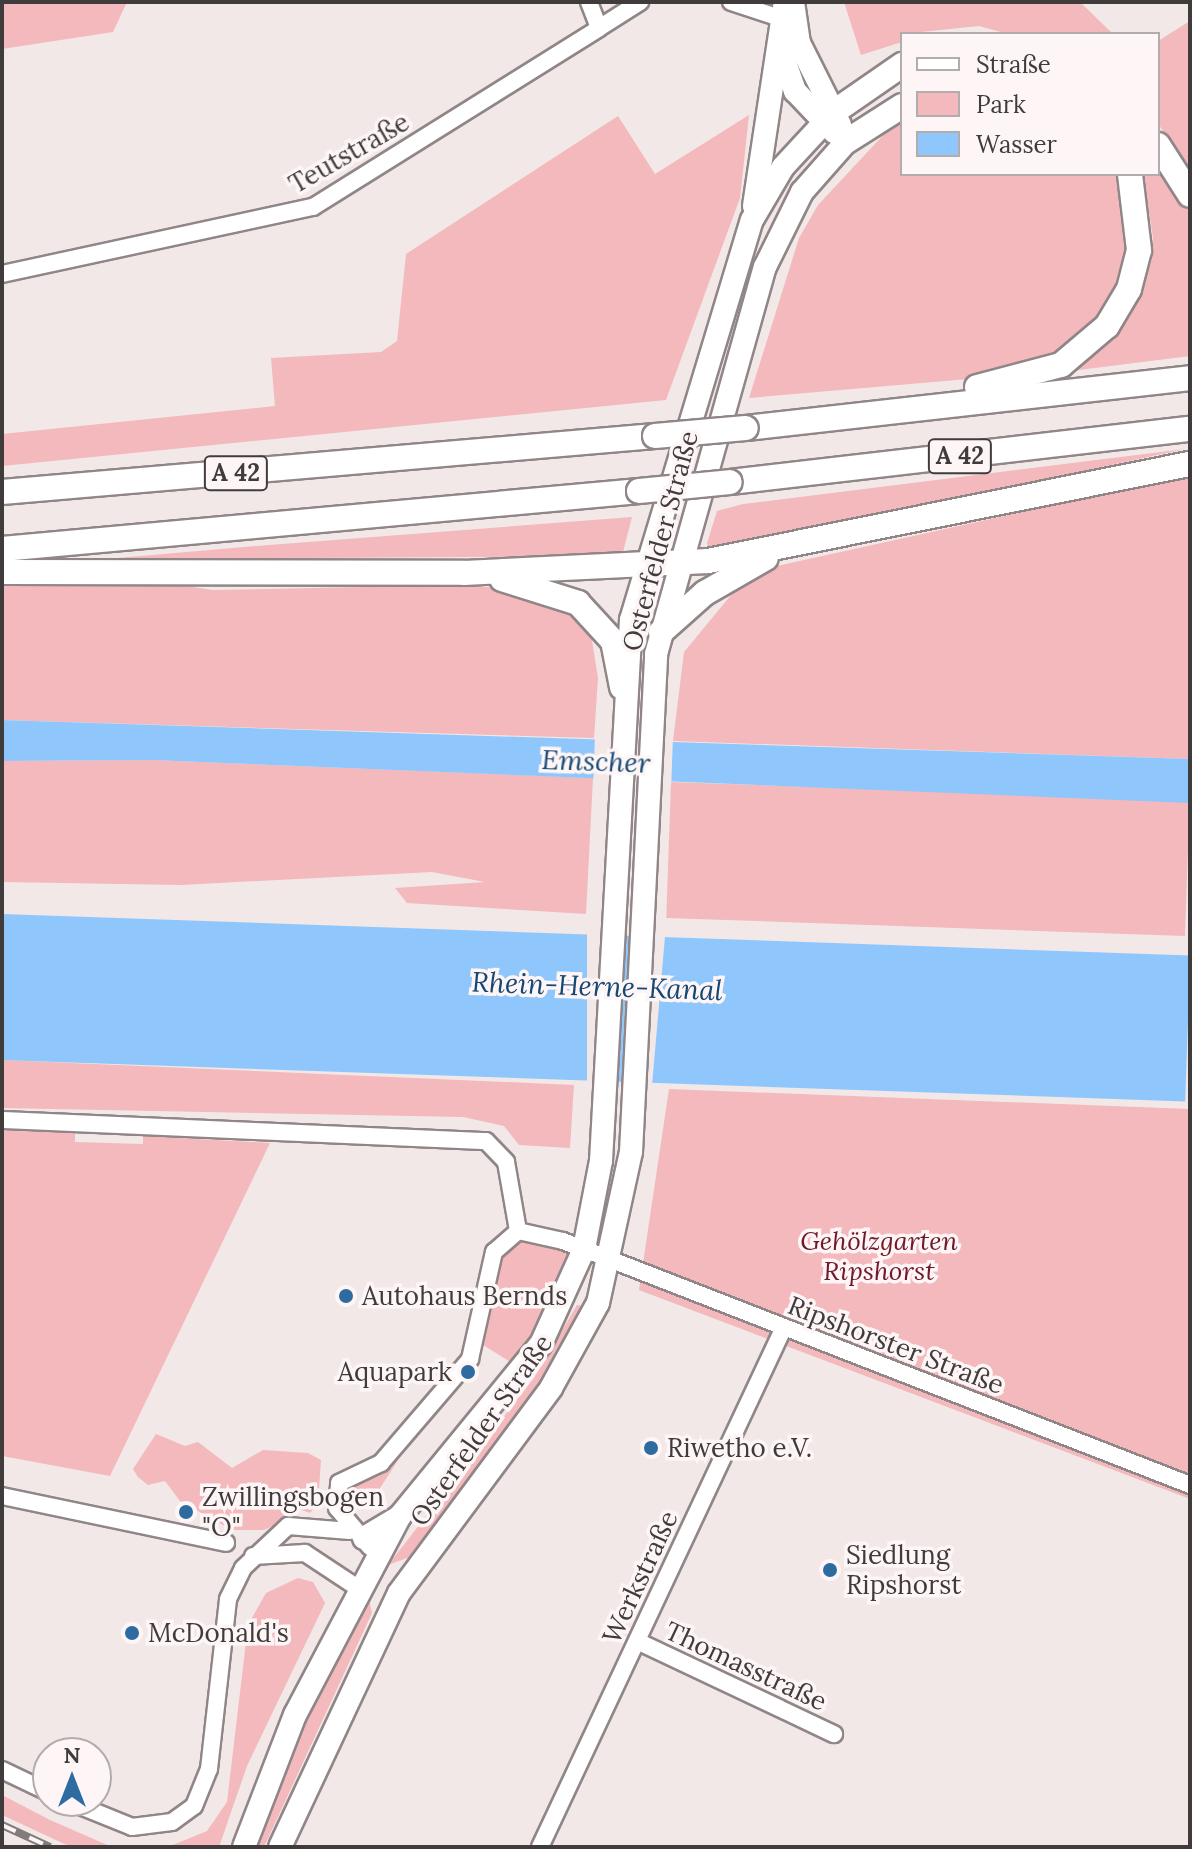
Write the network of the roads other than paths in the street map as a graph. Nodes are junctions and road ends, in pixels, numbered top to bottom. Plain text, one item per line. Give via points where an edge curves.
1 (589, 2) edge
2 (640, 2) edge
3 (731, 2) edge
4 (786, 7) edge
5 (599, 28) junction
6 (779, 44) junction
7 (900, 66) edge
8 (900, 107) edge
9 (828, 118) junction
10 (847, 141) junction
11 (1160, 148) edge
12 (1131, 176) edge
13 (1190, 195) edge
14 (752, 220) junction
15 (2, 274) edge
16 (1190, 378) edge
17 (908, 411) junction
18 (1190, 429) edge
19 (1190, 464) edge
20 (2, 492) edge
21 (801, 542) junction
22 (2, 549) edge
23 (681, 562) junction
24 (647, 563) junction
25 (2, 572) edge
26 (464, 573) junction
27 (661, 632) junction
28 (622, 694) junction
29 (2, 1120) edge
30 (518, 1231) junction
31 (584, 1249) junction
32 (612, 1260) junction
33 (784, 1327) junction
34 (1190, 1485) edge
35 (2, 1496) edge
36 (400, 1516) junction
37 (357, 1535) junction
38 (226, 1543) dead end
39 (252, 1557) junction
40 (379, 1561) junction
41 (361, 1590) junction
42 (399, 1593) junction
43 (637, 1641) junction
44 (834, 1734) dead end
45 (2, 1770) edge
46 (32, 1784) edge
47 (112, 1816) edge
48 (244, 1847) edge
49 (280, 1847) edge
50 (540, 1847) edge

1 - 5 street
2 - 5 street, Teutstraße
3 - 4 street
4 - 6 main road, Osterfelder Straße
4 - 9 main road, Osterfelder Straße
5 - 15 street, Teutstraße via 313,207
6 - 9 main road, Osterfelder Straße via 795,91
6 - 14 main road, Osterfelder Straße
7 - 9 highway
8 - 10 highway
9 - 10 main road, Osterfelder Straße
9 - 14 main road, Osterfelder Straße via 783,167
10 - 23 main road, Osterfelder Straße via 802,192 769,256
11 - 13 highway
12 - 17 highway via 1139,209 1137,260 1121,305 1098,338 1047,371 938,392
14 - 24 main road, Osterfelder Straße
16 - 17 highway, A 42
17 - 20 highway, A 42, bridge
18 - 22 highway, A 42, bridge via 730,482
19 - 21 highway
21 - 23 highway
21 - 27 highway via 738,572
23 - 24 highway
23 - 27 main road, Osterfelder Straße
24 - 26 highway
24 - 28 main road, Osterfelder Straße
25 - 26 highway
26 - 28 highway via 536,584 578,603 613,641
27 - 32 main road, Osterfelder Straße via 651,702 633,1115
28 - 31 main road, Osterfelder Straße via 604,1114
29 - 30 street via 486,1141 506,1162
30 - 31 street
30 - 37 street, Osterfelder Straße via 494,1252 470,1359 381,1463 339,1483 336,1503
31 - 32 street, Ripshorster Straße
31 - 36 main road, Osterfelder Straße via 541,1344
32 - 33 street, Ripshorster Straße
32 - 42 main road, Osterfelder Straße via 585,1330 551,1388
33 - 34 street, Ripshorster Straße
33 - 43 street, Werkstraße
35 - 38 street
36 - 37 main road
36 - 40 main road, Osterfelder Straße
37 - 39 street via 288,1526
37 - 40 street
39 - 41 street via 272,1550 305,1553
39 - 47 street via 228,1599 209,1769 198,1802 172,1822 145,1827
40 - 41 main road, Osterfelder Straße
40 - 42 main road
41 - 42 main road
41 - 48 main road, Osterfelder Straße via 295,1715
42 - 49 main road, Osterfelder Straße
43 - 44 street, Thomasstraße
43 - 50 street, Werkstraße
45 - 46 street

